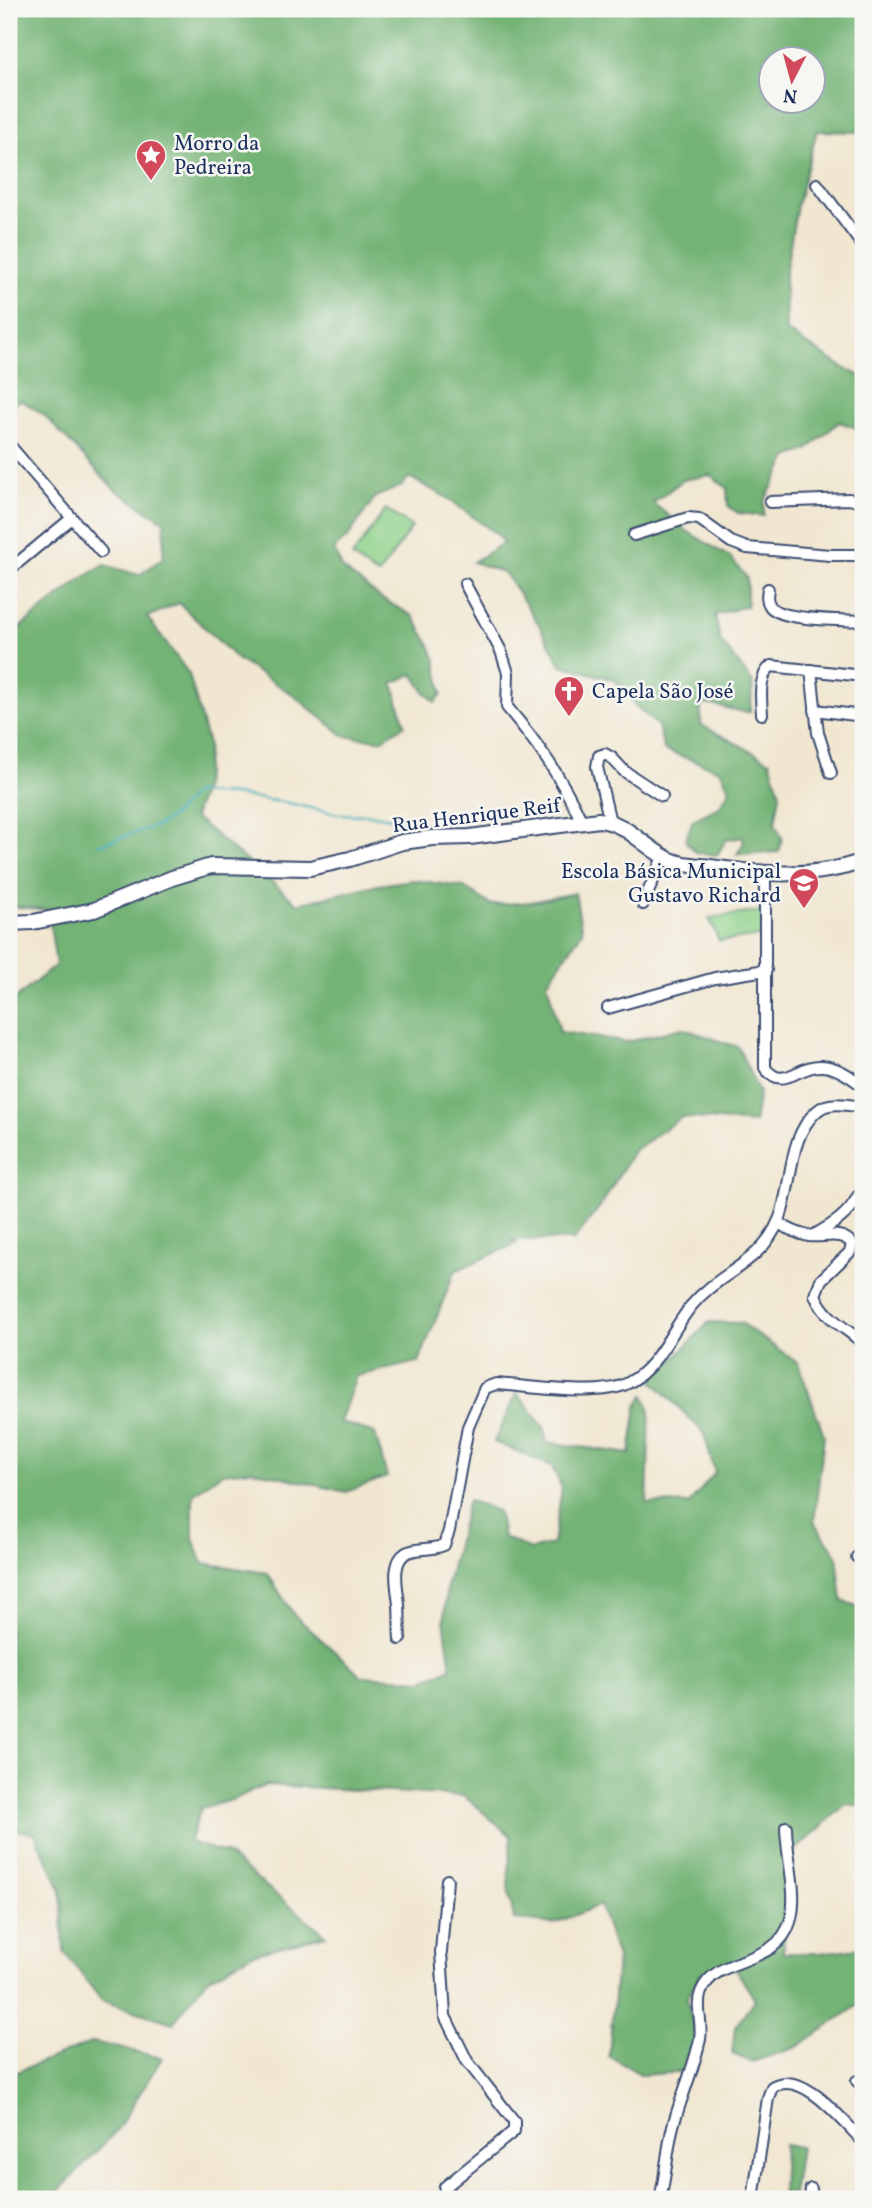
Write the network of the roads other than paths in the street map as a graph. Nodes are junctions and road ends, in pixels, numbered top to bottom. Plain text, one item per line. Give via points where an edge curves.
1 (817, 184) dead end
2 (863, 246) edge
3 (9, 449) edge
4 (770, 502) dead end
5 (863, 502) edge
6 (72, 518) junction
7 (634, 535) dead end
8 (101, 552) dead end
9 (863, 555) edge
10 (9, 570) edge
11 (465, 584) dead end
12 (768, 589) dead end
13 (863, 621) edge
14 (811, 670) junction
15 (863, 676) edge
16 (815, 710) junction
17 (762, 714) dead end
18 (863, 716) edge
19 (831, 773) dead end
20 (662, 796) dead end
21 (610, 821) junction
22 (582, 822) junction
23 (663, 857) junction
24 (863, 861) edge
25 (765, 874) junction
26 (643, 904) dead end
27 (9, 923) edge
28 (766, 970) junction
29 (608, 1008) dead end
30 (863, 1086) edge
31 (863, 1107) edge
32 (858, 1196) dead end
33 (778, 1223) junction
34 (812, 1236) junction
35 (863, 1343) edge
36 (400, 1639) dead end
37 (786, 1827) dead end
38 (447, 1880) dead end
39 (863, 2141) edge
40 (443, 2199) edge
41 (660, 2199) edge
42 (753, 2199) edge

1 - 2 street
3 - 6 street
4 - 5 street
6 - 8 street
6 - 10 street
7 - 9 street via 688,518 699,519 747,548
11 - 22 street via 501,651 508,673 508,707 565,784
12 - 13 street via 767,600 779,613
14 - 15 street
14 - 16 street
14 - 17 street via 771,666 766,670
16 - 18 street
16 - 19 street
20 - 21 street via 612,758 599,756 597,767
21 - 22 street, Rua Henrique Reif
21 - 23 street
22 - 27 street, Rua Henrique Reif via 402,842 310,868 211,866 94,910
23 - 25 street via 677,863
23 - 26 street
24 - 25 street via 829,870
25 - 28 street
28 - 29 street via 715,978
28 - 30 street via 765,1068 772,1076 787,1077 807,1067 822,1066
31 - 33 street via 835,1104 819,1108 808,1120 800,1134
32 - 34 street via 839,1220
33 - 34 street
33 - 36 street via 757,1254 691,1305 665,1346 629,1383 610,1389 496,1384 485,1388 468,1427 444,1545 405,1553 398,1564
34 - 35 street via 839,1236 852,1244 850,1252 821,1280 816,1295 828,1316
37 - 41 street via 792,1876 790,1922 780,1941 765,1953 725,1968 702,1989 697,2003 700,2039 672,2128
38 - 40 street via 441,1952 445,2016 467,2061 514,2121 514,2131 445,2187
39 - 42 street via 805,2087 778,2083 768,2098

